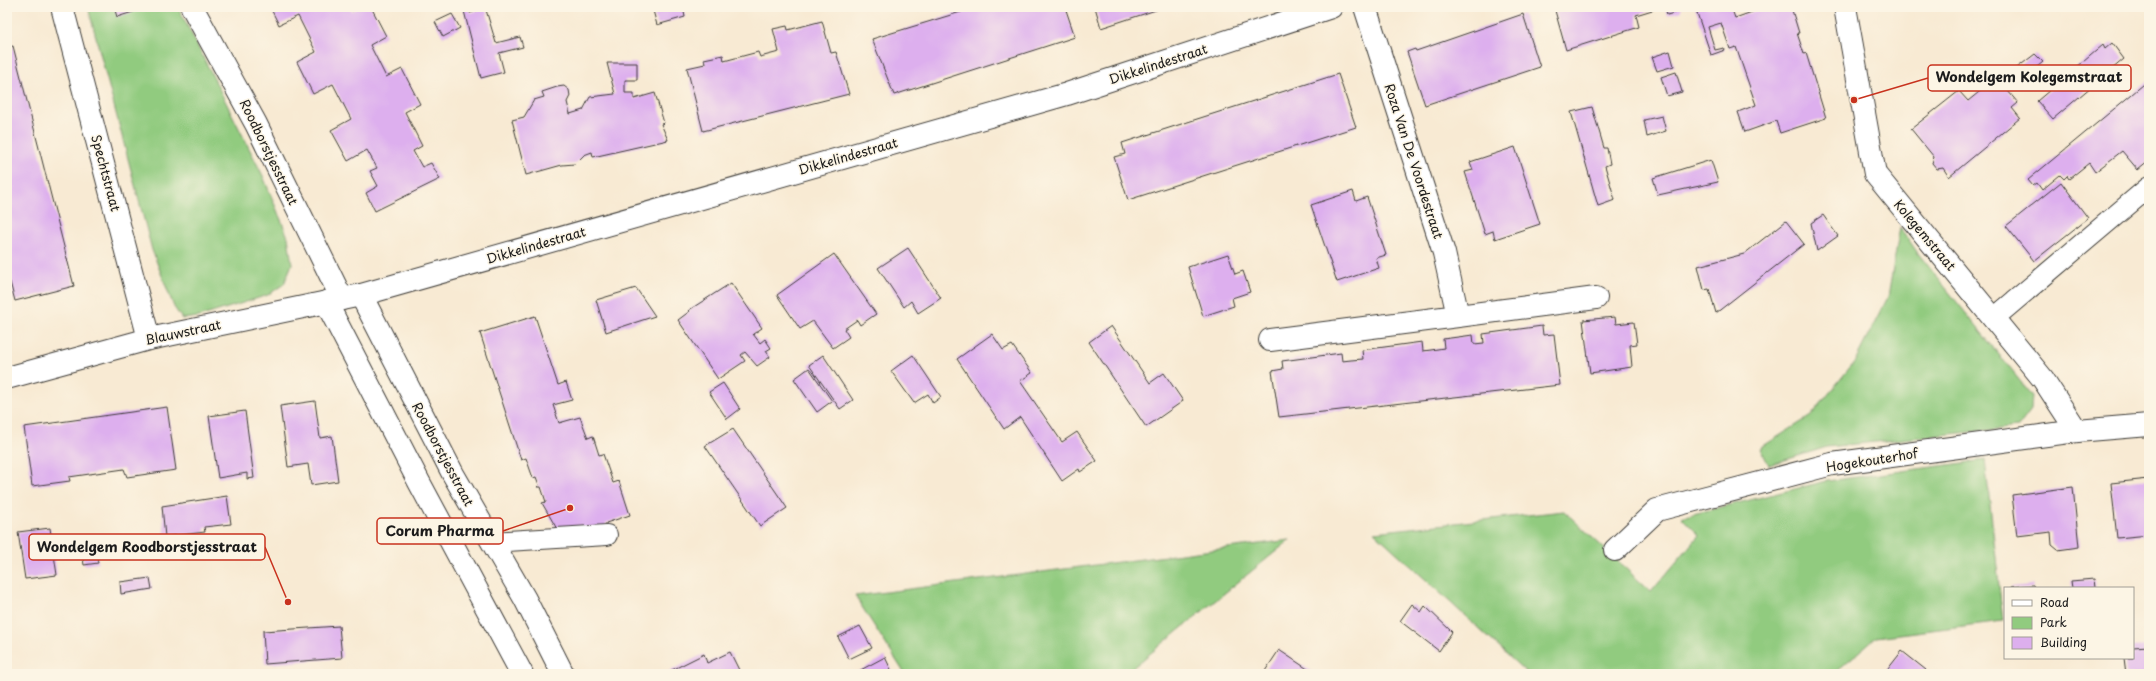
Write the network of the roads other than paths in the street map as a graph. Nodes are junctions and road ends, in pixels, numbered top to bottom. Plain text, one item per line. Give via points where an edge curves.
1 (62, 7) edge
2 (192, 7) edge
3 (1331, 7) edge
4 (1365, 7) edge
5 (1845, 7) edge
6 (2149, 187) edge
7 (1596, 298) dead end
8 (343, 299) junction
9 (1458, 316) junction
10 (1993, 319) junction
11 (149, 339) junction
12 (1270, 340) dead end
13 (7, 378) edge
14 (2149, 425) edge
15 (2076, 431) junction
16 (607, 535) dead end
17 (492, 542) junction
18 (1615, 550) dead end
19 (522, 674) edge
20 (563, 674) edge

1 - 11 street, Spechtstraat
2 - 8 street, Roodborstjesstraat via 253,118
3 - 8 street, Dikkelindestraat via 1067,94
4 - 9 street, Roza Van De Voordestraat via 1444,253
5 - 10 street, Kolegemstraat via 1876,174
6 - 10 lane
7 - 9 street
8 - 11 street, Blauwstraat
8 - 17 street, Roodborstjesstraat via 453,474
8 - 19 street, Roodborstjesstraat via 419,482
9 - 12 street
10 - 15 street, Kolegemstraat via 2043,379
11 - 13 street, Blauwstraat
14 - 15 street, Hogekouterhof
15 - 18 street, Hogekouterhof via 1832,464 1657,510
16 - 17 lane
17 - 20 street, Roodborstjesstraat via 540,626

